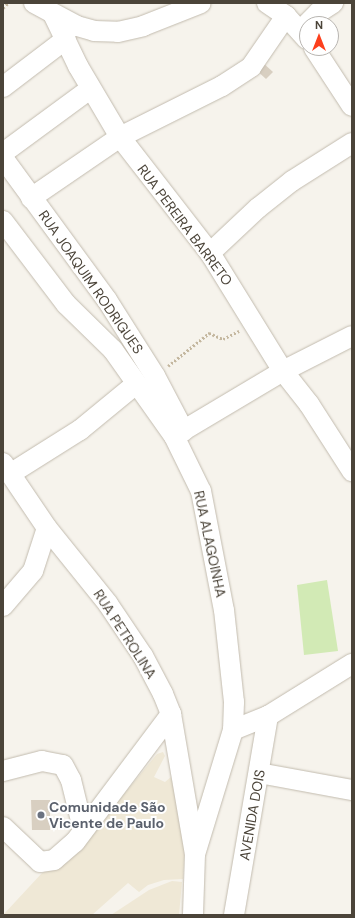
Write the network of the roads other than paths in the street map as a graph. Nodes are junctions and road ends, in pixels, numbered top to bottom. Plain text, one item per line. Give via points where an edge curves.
1 (201, 3) edge
2 (268, 3) edge
3 (333, 3) edge
4 (43, 7) edge
5 (286, 16) junction
6 (316, 16) edge
7 (299, 31) edge
8 (66, 39) junction
9 (319, 56) edge
10 (3, 87) edge
11 (90, 89) junction
12 (352, 106) edge
13 (120, 138) junction
14 (352, 143) edge
15 (3, 153) edge
16 (3, 158) edge
17 (31, 198) junction
18 (3, 222) edge
19 (210, 253) junction
20 (352, 336) edge
21 (131, 337) junction
22 (112, 350) junction
23 (283, 371) junction
24 (136, 384) junction
25 (179, 434) junction
26 (7, 469) edge
27 (352, 471) edge
28 (47, 528) junction
29 (3, 606) edge
30 (352, 664) edge
31 (171, 714) junction
32 (268, 716) junction
33 (233, 730) junction
34 (3, 771) edge
35 (259, 773) junction
36 (352, 790) edge
37 (3, 827) edge
38 (83, 829) junction
39 (195, 854) junction
40 (193, 915) edge
41 (234, 915) edge

1 - 4 street via 143,26 118,32 94,31
2 - 5 street
3 - 6 street
4 - 8 street, RUA PEREIRA BARRETO
5 - 7 street
5 - 13 street via 251,67 222,86
8 - 10 street
8 - 11 street, RUA PEREIRA BARRETO
9 - 12 street
11 - 13 street, RUA PEREIRA BARRETO
11 - 15 street
13 - 17 street
13 - 19 street, RUA PEREIRA BARRETO
14 - 19 street via 292,181 258,208
16 - 17 street, RUA JOAQUIM RODRIGUES
17 - 21 street, RUA JOAQUIM RODRIGUES
18 - 22 street, RUA ALAGOINHA via 66,304
19 - 23 street, RUA PEREIRA BARRETO
20 - 23 street
21 - 22 street
21 - 25 street, RUA JOAQUIM RODRIGUES via 155,376
22 - 24 street, RUA ALAGOINHA
23 - 25 street
23 - 27 street, RUA PEREIRA BARRETO via 309,404
24 - 25 street, RUA ALAGOINHA
24 - 26 street via 80,430
25 - 33 street, RUA ALAGOINHA via 201,492 222,596 233,673
26 - 28 street, RUA PETROLINA
28 - 29 street via 33,571
28 - 31 street, RUA PETROLINA via 108,604 143,656
30 - 32 street
31 - 38 street
31 - 39 street, RUA PETROLINA
32 - 33 street
32 - 35 street, AVENIDA DOIS
33 - 39 street, RUA ALAGOINHA
34 - 38 street via 42,761 63,765 71,780
35 - 36 street
35 - 41 street, AVENIDA DOIS
37 - 38 street via 40,862 54,860 75,842
39 - 40 street

